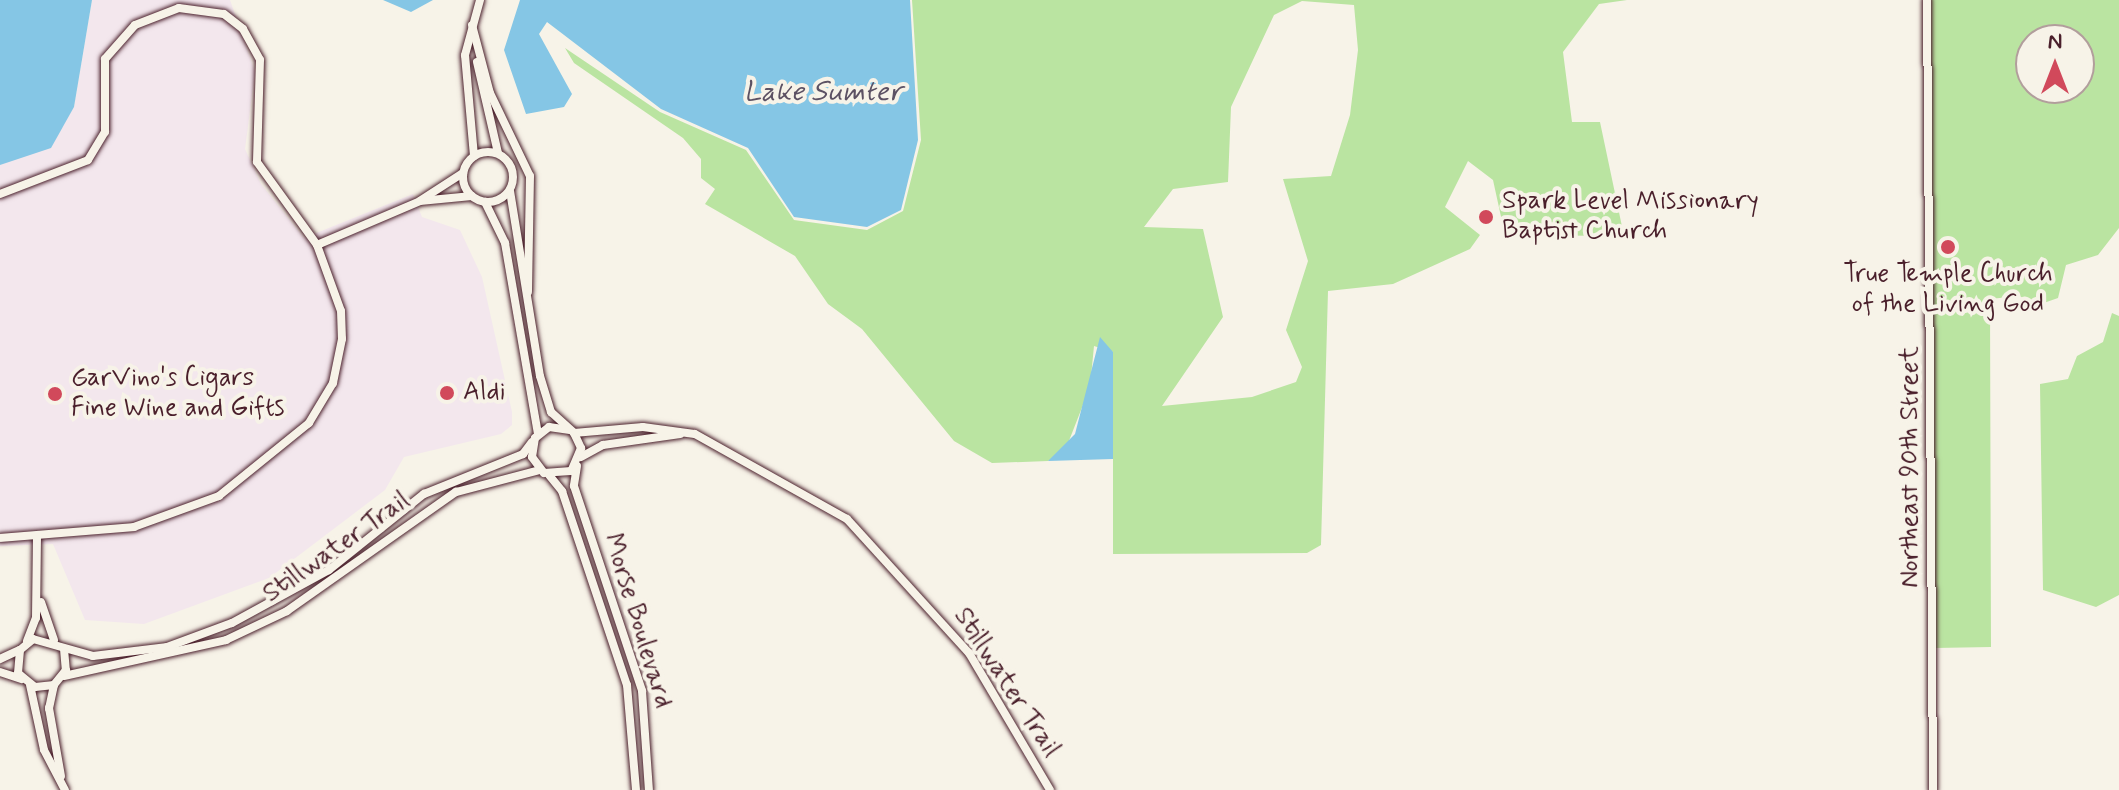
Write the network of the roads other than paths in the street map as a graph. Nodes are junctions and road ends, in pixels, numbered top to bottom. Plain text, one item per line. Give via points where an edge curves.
1 (480, 0) edge
2 (1927, 0) edge
3 (472, 25) junction
4 (475, 45) junction
5 (498, 154) junction
6 (474, 156) junction
7 (463, 173) junction
8 (510, 191) junction
9 (0, 194) edge
10 (472, 196) junction
11 (420, 201) junction
12 (485, 202) junction
13 (317, 245) junction
14 (527, 304) junction
15 (572, 431) junction
16 (695, 434) junction
17 (535, 438) junction
18 (579, 461) junction
19 (544, 473) junction
20 (37, 537) junction
21 (0, 538) edge
22 (38, 590) junction
23 (54, 640) junction
24 (27, 642) junction
25 (64, 649) junction
26 (20, 650) junction
27 (0, 659) edge
28 (0, 672) edge
29 (63, 677) junction
30 (26, 682) junction
31 (54, 685) junction
32 (53, 741) junction
33 (43, 743) junction
34 (65, 789) edge
35 (636, 790) edge
36 (649, 790) edge
37 (1050, 790) edge
38 (1933, 790) edge

1 - 3 street
2 - 38 street, Northeast 90th Street
3 - 4 street
3 - 6 street via 465,55
4 - 5 street
4 - 14 street via 530,176
5 - 6 street
5 - 8 street via 514,172
6 - 7 street
7 - 10 street
7 - 11 street
8 - 12 street
8 - 14 street
9 - 13 street via 88,160 105,132 100,81 121,37 164,11 211,9 250,38 262,73 257,162
10 - 11 street
10 - 12 street
11 - 13 street
12 - 17 street via 505,243
13 - 20 street via 341,311 342,339 333,383 309,423 240,483 189,510 114,531
14 - 15 street via 547,400
15 - 16 street, Stillwater Trail via 643,427
15 - 17 street, Stillwater Trail via 549,427
15 - 18 street, Morse Boulevard
16 - 18 street via 618,442
16 - 37 street, Stillwater Trail via 814,499 867,537 969,653
17 - 19 street, Morse Boulevard
17 - 25 street, Stillwater Trail via 523,454 424,494 329,570 232,623 167,647 93,656
18 - 19 street, Stillwater Trail
18 - 36 street, Morse Boulevard via 574,486 642,691
19 - 29 street, Stillwater Trail via 456,492 300,603 226,640
19 - 35 street, Morse Boulevard via 562,491 627,685
20 - 21 street
20 - 22 street
22 - 23 street
22 - 24 street
23 - 24 street
23 - 25 street
24 - 26 street
25 - 29 street
26 - 27 street
26 - 30 street
28 - 30 street
29 - 31 street
30 - 31 street
30 - 33 street
31 - 32 street
32 - 33 street
32 - 34 street
33 - 34 street

